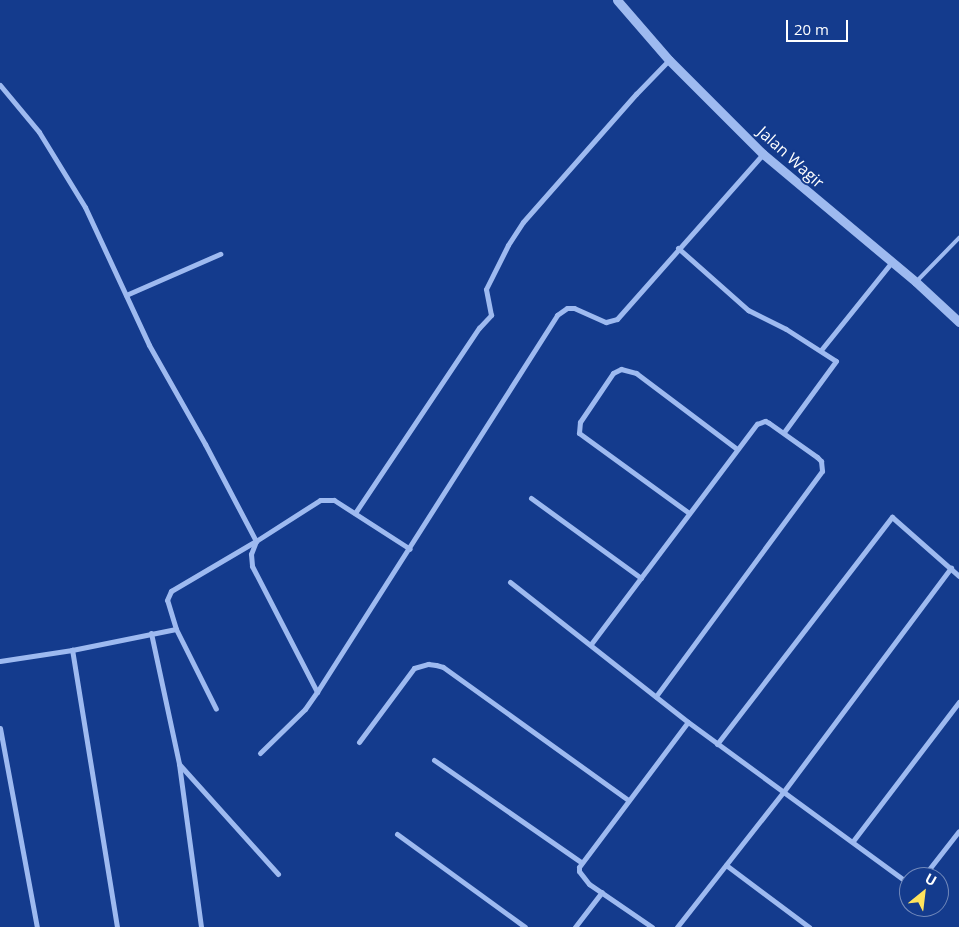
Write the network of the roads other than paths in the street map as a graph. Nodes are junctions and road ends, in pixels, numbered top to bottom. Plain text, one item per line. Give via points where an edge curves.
1 (617, 0) edge
2 (670, 60) junction
3 (0, 85) edge
4 (763, 154) junction
5 (959, 238) edge
6 (678, 248) junction
7 (220, 254) dead end
8 (891, 263) junction
9 (916, 282) junction
10 (126, 295) junction
11 (959, 322) edge
12 (821, 350) junction
13 (784, 432) junction
14 (737, 449) junction
15 (531, 498) dead end
16 (355, 513) junction
17 (689, 513) junction
18 (256, 541) junction
19 (410, 549) junction
20 (951, 568) junction
21 (959, 576) edge
22 (641, 578) junction
23 (510, 582) dead end
24 (176, 629) junction
25 (151, 632) junction
26 (591, 644) junction
27 (72, 650) junction
28 (0, 661) edge
29 (317, 692) junction
30 (656, 696) junction
31 (959, 702) edge
32 (216, 709) dead end
33 (688, 722) junction
34 (0, 728) edge
35 (359, 742) dead end
36 (717, 744) junction
37 (260, 753) dead end
38 (434, 760) dead end
39 (179, 764) junction
40 (784, 791) junction
41 (628, 800) junction
42 (959, 831) edge
43 (398, 834) dead end
44 (853, 841) junction
45 (581, 862) junction
46 (726, 865) junction
47 (932, 867) edge
48 (278, 874) dead end
49 (899, 876) edge
50 (602, 892) junction
51 (36, 927) edge
52 (117, 927) edge
53 (201, 927) edge
54 (525, 927) edge
55 (575, 927) edge
56 (652, 927) edge
57 (678, 927) edge
58 (809, 927) edge

1 - 2 street, Jalan Wagir
2 - 4 street, Jalan Wagir
2 - 16 street via 636,94 518,230 486,289 491,315 479,328
3 - 10 street via 39,132 80,198
4 - 6 street
4 - 8 street, Jalan Wagir
5 - 9 lane
6 - 12 street via 748,310
6 - 19 street via 618,319 606,322 574,308 567,308 558,315
7 - 10 street
8 - 9 street, Jalan Wagir
8 - 12 street
9 - 11 street, Jalan Wagir
10 - 18 street via 149,345
12 - 13 street via 836,361
13 - 14 street via 761,422
13 - 30 street via 821,461 822,471
14 - 17 street
14 - 17 street via 643,378 621,369 613,373 580,422 579,432
15 - 22 street
16 - 18 street via 334,500 320,500
16 - 19 street
17 - 22 street
18 - 24 street via 171,590 168,600
18 - 29 street via 251,554 252,566
19 - 29 street
20 - 21 street
20 - 36 street via 892,517
20 - 40 street
22 - 26 street
23 - 26 street
24 - 25 street
24 - 32 street
25 - 27 street
25 - 39 street
26 - 30 street
27 - 28 street
27 - 52 street
29 - 37 street via 305,709
30 - 33 street
31 - 44 street
33 - 36 street
33 - 41 street
34 - 51 street
35 - 41 street via 414,668 436,665
36 - 40 street
38 - 45 street
39 - 48 street
39 - 53 street
40 - 44 street
40 - 46 street
41 - 45 street
42 - 47 street
43 - 54 street
44 - 49 street
45 - 50 street via 579,871 582,876
46 - 57 street
46 - 58 street
50 - 55 street
50 - 56 street

